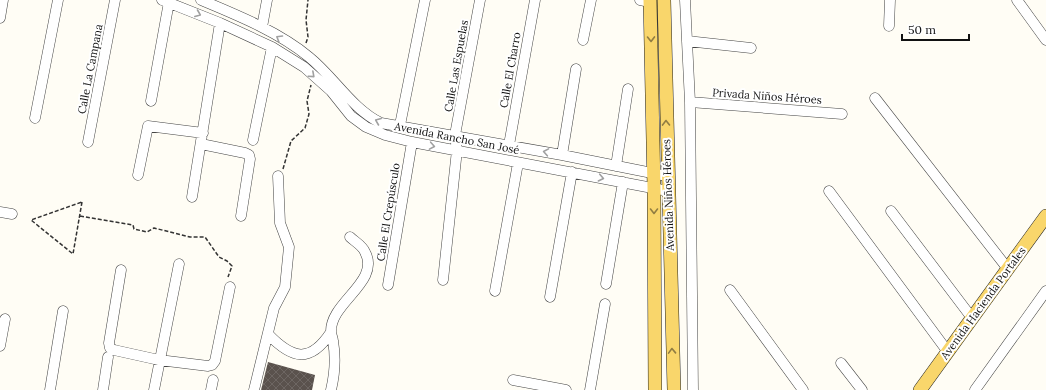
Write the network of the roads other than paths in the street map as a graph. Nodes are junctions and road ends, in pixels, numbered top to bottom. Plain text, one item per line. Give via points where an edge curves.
1 (3, 0) edge
2 (58, 0) edge
3 (115, 0) edge
4 (201, 0) edge
5 (267, 0) edge
6 (425, 0) edge
7 (480, 0) edge
8 (535, 0) edge
9 (591, 0) edge
10 (664, 0) edge
11 (685, 0) edge
12 (890, 0) edge
13 (1017, 0) edge
14 (165, 1) edge
15 (646, 1) edge
16 (211, 2) edge
17 (0, 18) edge
18 (220, 22) junction
19 (889, 26) dead end
20 (262, 27) junction
21 (583, 40) dead end
22 (1046, 40) edge
23 (687, 41) junction
24 (272, 47) junction
25 (751, 48) dead end
26 (576, 69) dead end
27 (628, 89) dead end
28 (875, 98) dead end
29 (151, 101) dead end
30 (690, 102) junction
31 (842, 114) dead end
32 (35, 118) dead end
33 (400, 125) junction
34 (202, 133) junction
35 (455, 136) junction
36 (253, 140) dead end
37 (88, 142) dead end
38 (412, 142) junction
39 (201, 144) junction
40 (509, 145) junction
41 (457, 150) junction
42 (562, 155) junction
43 (518, 163) junction
44 (616, 166) junction
45 (572, 172) junction
46 (654, 174) junction
47 (138, 175) dead end
48 (278, 176) road end
49 (667, 176) junction
50 (623, 182) junction
51 (654, 188) junction
52 (668, 190) junction
53 (829, 191) dead end
54 (192, 197) dead end
55 (891, 211) dead end
56 (0, 212) edge
57 (12, 214) dead end
58 (241, 216) dead end
59 (1046, 216) edge
60 (350, 237) dead end
61 (179, 264) dead end
62 (1008, 268) junction
63 (121, 270) dead end
64 (443, 280) dead end
65 (606, 284) dead end
66 (388, 285) dead end
67 (230, 287) road end
68 (730, 290) dead end
69 (495, 291) dead end
70 (1046, 291) edge
71 (550, 297) dead end
72 (606, 304) dead end
73 (63, 311) dead end
74 (972, 318) junction
75 (5, 319) dead end
76 (331, 332) junction
77 (268, 334) junction
78 (0, 346) edge
79 (109, 352) junction
80 (948, 352) junction
81 (159, 360) junction
82 (841, 363) dead end
83 (513, 380) dead end
84 (50, 390) edge
85 (103, 390) edge
86 (154, 390) edge
87 (254, 390) edge
88 (332, 390) edge
89 (566, 390) edge
90 (590, 390) edge
91 (655, 390) edge
92 (674, 390) edge
93 (693, 390) edge
94 (803, 390) edge
95 (862, 390) edge
96 (920, 390) edge
97 (975, 390) edge

1 - 17 street
2 - 32 street
3 - 37 street, Calle La Campana
4 - 16 street, Avenida Rancho San José
5 - 20 street
6 - 33 street
7 - 35 street, Calle Las Espuelas
8 - 40 street, Calle El Charro
9 - 21 street
49 -> 10 main road, Avenida Niños Héroes
11 - 23 street
12 - 19 street
13 - 22 street
14 -> 18 street, Avenida Rancho San José
14 - 29 street
15 -> 46 main road, Avenida Niños Héroes
16 - 20 street, Avenida Rancho San José
18 - 24 street, Avenida Rancho San José
18 - 34 street
33 -> 20 street, Avenida Rancho San José via 381,123 370,117 302,52
23 - 25 street
23 - 30 street
24 - 36 street
24 -> 38 street, Avenida Rancho San José via 304,67 331,91 351,116 366,127
26 - 42 street
27 - 44 street
28 - 62 street
30 - 31 street, Privada Niños Héroes
30 - 93 street
33 - 35 street, Avenida Rancho San José
34 - 39 street
34 - 47 street via 148,126
35 - 40 street, Avenida Rancho San José
35 - 41 street, Calle Las Espuelas
38 -> 41 street, Avenida Rancho San José
38 - 66 street, Calle El Crepúsculo
39 - 54 street
39 - 58 street via 249,155
42 -> 40 street, Avenida Rancho San José
41 - 43 street, Avenida Rancho San José
41 - 64 street, Calle Las Espuelas
42 - 44 street, Avenida Rancho San José
43 - 45 street, Avenida Rancho San José
43 - 69 street
44 - 46 street, Avenida Rancho San José
45 -> 50 street, Avenida Rancho San José
45 - 71 street
46 - 49 street, Avenida Rancho San José
46 - 51 main road, Avenida Niños Héroes
48 - 77 street via 280,222 289,247 285,287 274,308
49 - 52 main road, Avenida Niños Héroes
50 - 51 street, Avenida Rancho San José
50 - 65 street
51 - 52 street, Avenida Rancho San José
51 -> 91 main road, Avenida Niños Héroes
92 -> 52 main road, Avenida Niños Héroes
53 - 80 street
55 - 74 street
56 - 57 street
59 - 62 main road, Avenida Hacienda Portales
60 - 76 street via 366,252 368,264 364,281 342,304 335,316
61 - 81 street
62 - 74 main road, Avenida Hacienda Portales
63 - 79 street
67 - 81 street via 215,361 212,365
68 - 94 street
70 - 97 street
72 - 90 street
73 - 84 street
74 - 80 main road, Avenida Hacienda Portales
75 - 78 street
76 - 77 street via 323,345 312,354 298,354 281,347
76 - 88 street via 336,370
77 - 87 street
79 - 81 street via 114,350
79 - 85 street
80 - 96 main road, Avenida Hacienda Portales
81 - 86 street
82 - 95 street
83 - 89 street

